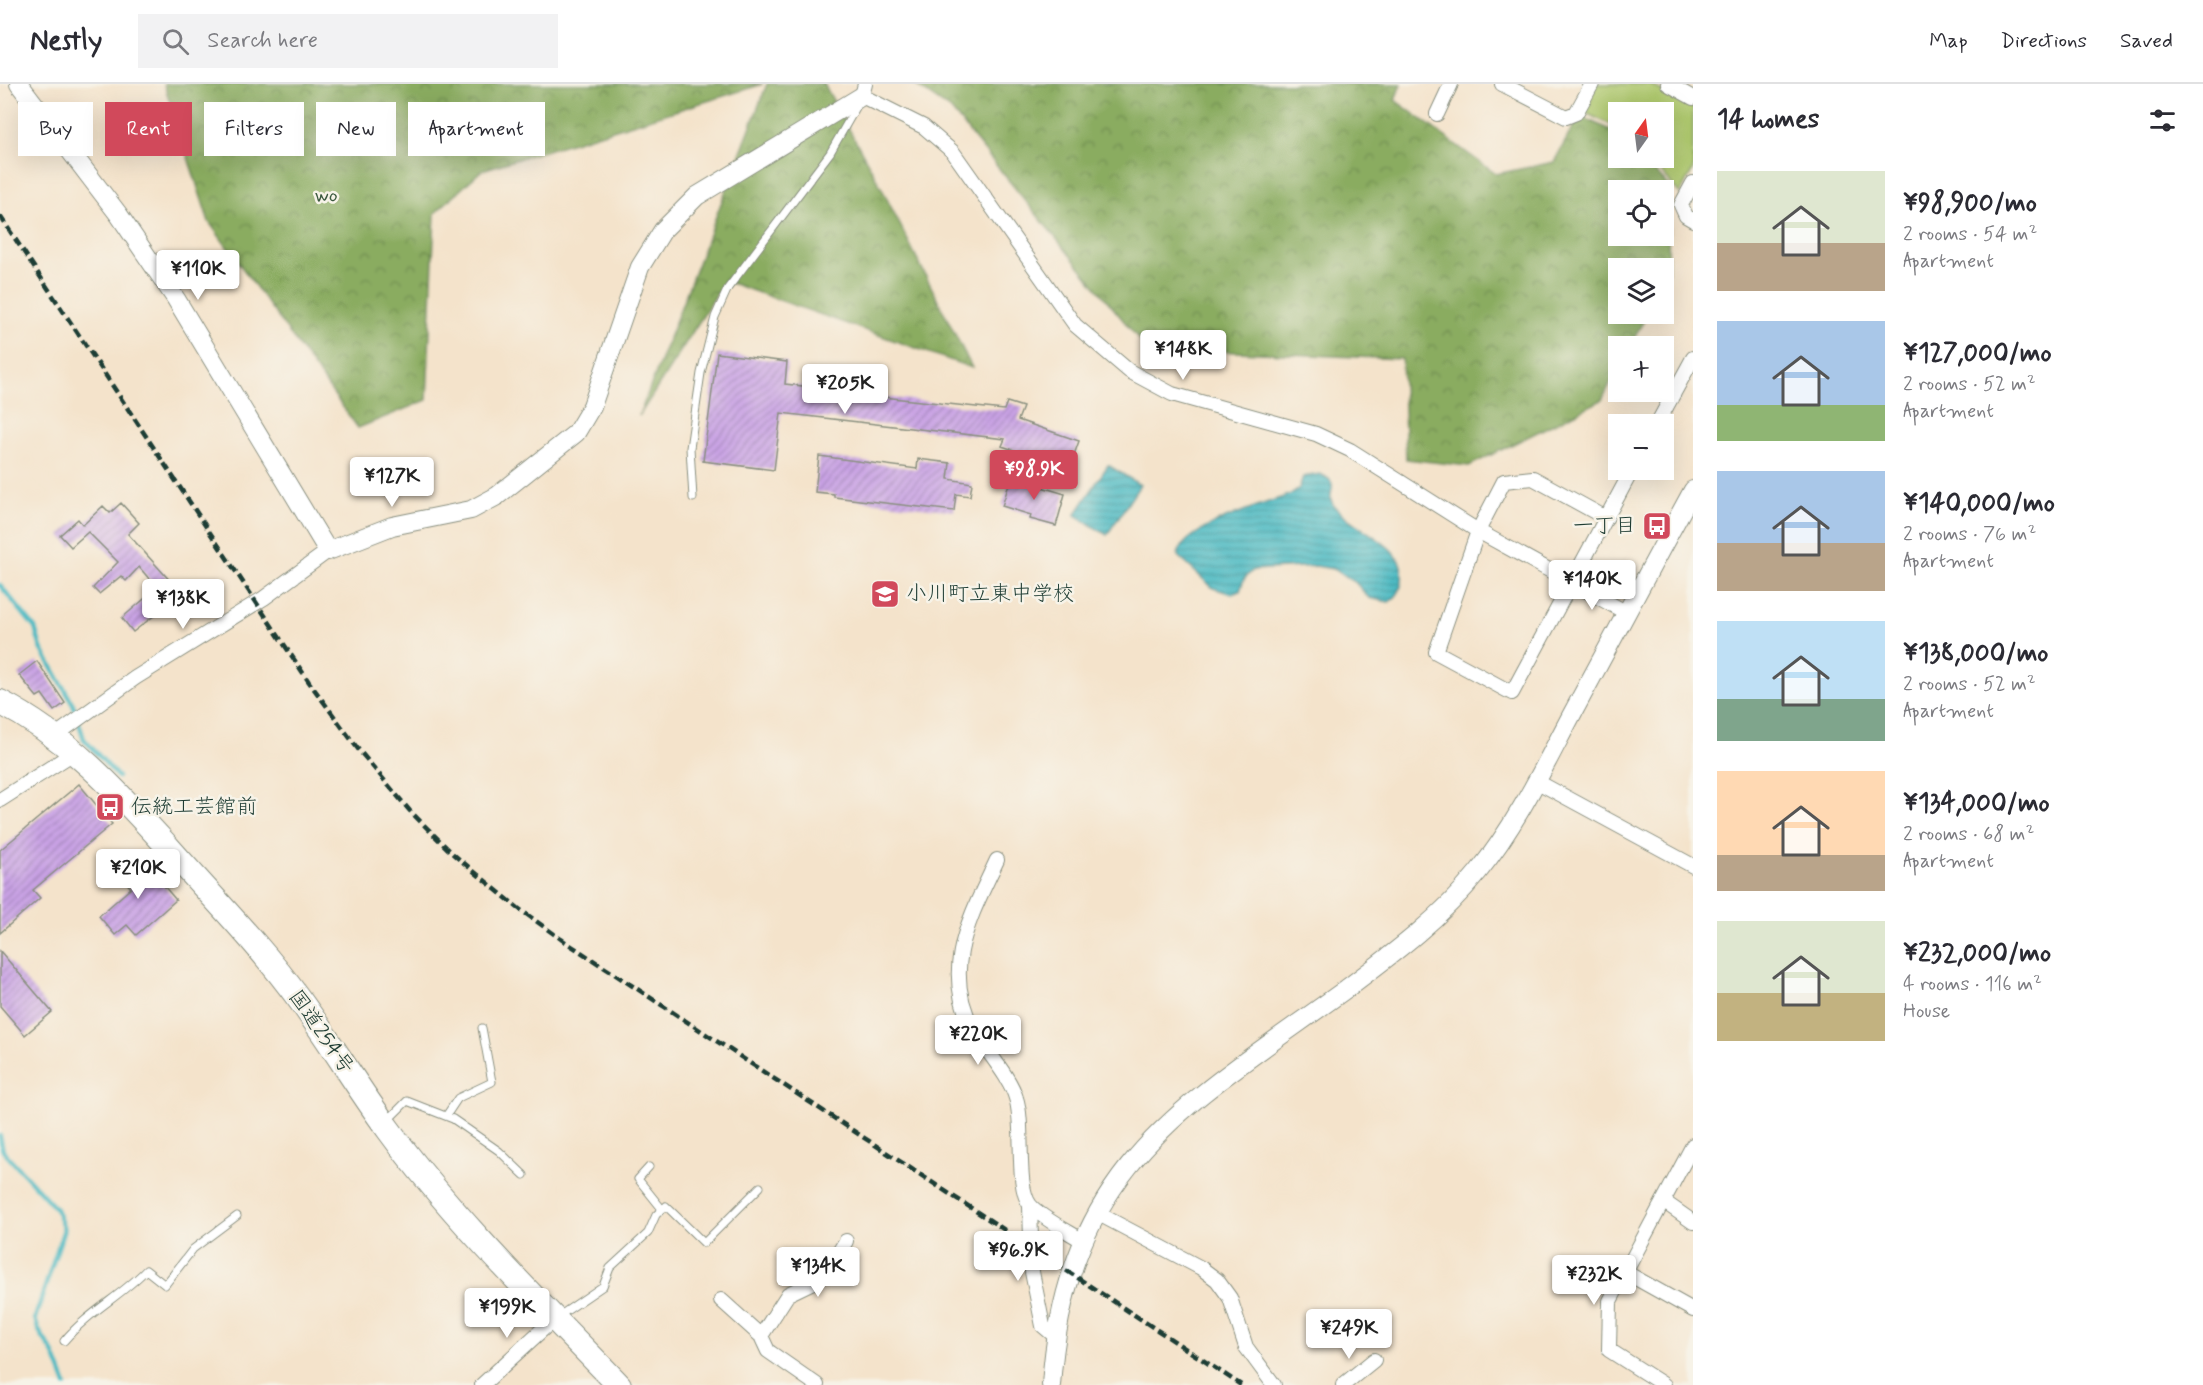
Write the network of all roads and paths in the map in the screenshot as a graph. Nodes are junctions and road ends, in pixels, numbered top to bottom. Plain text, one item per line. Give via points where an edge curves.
1 (19, 84) edge
2 (1452, 84) edge
3 (1502, 84) edge
4 (1592, 84) edge
5 (1668, 84) edge
6 (863, 90) edge
7 (1692, 95) edge
8 (1437, 114) dead end
9 (1693, 183) edge
10 (1693, 220) edge
11 (1693, 358) edge
12 (1662, 414) edge
13 (1627, 480) edge
14 (1693, 490) edge
15 (693, 498) dead end
16 (1606, 518) junction
17 (1478, 531) junction
18 (328, 551) junction
19 (1572, 582) junction
20 (1627, 613) junction
21 (0, 702) edge
22 (56, 735) junction
23 (75, 752) junction
24 (1536, 780) junction
25 (0, 800) edge
26 (997, 860) dead end
27 (1693, 866) edge
28 (482, 1028) dead end
29 (446, 1116) junction
30 (384, 1124) junction
31 (1693, 1145) edge
32 (649, 1167) dead end
33 (524, 1175) dead end
34 (760, 1187) dead end
35 (1663, 1201) junction
36 (1030, 1206) junction
37 (662, 1209) junction
38 (1097, 1213) junction
39 (237, 1216) dead end
40 (1693, 1222) edge
41 (846, 1241) dead end
42 (1083, 1241) junction
43 (1625, 1272) junction
44 (721, 1300) dead end
45 (1693, 1310) edge
46 (555, 1318) junction
47 (762, 1336) junction
48 (1056, 1336) junction
49 (64, 1341) dead end
50 (1374, 1360) dead end
51 (482, 1385) edge
52 (619, 1385) edge
53 (817, 1385) edge
54 (1051, 1385) edge
55 (1274, 1385) edge
56 (1343, 1385) edge
57 (1664, 1385) edge

1 - 18 street via 119,215 176,299
2 - 8 street
3 - 4 street via 1566,117 1576,113
5 - 7 street
6 - 15 lane via 830,153 728,288 715,317 701,373 690,448
6 - 17 street via 924,127 953,152 1075,325 1130,371 1172,394 1316,434 1350,450
6 - 18 street via 697,196 663,230 640,267 592,406 576,433 497,496 471,510 392,526
9 - 10 street via 1681,205
11 - 12 street
13 - 16 street
14 - 20 street
16 - 17 street via 1533,478 1504,481
16 - 19 street
17 - 19 street
17 - 19 street via 1436,652 1512,693
18 - 22 street
19 - 20 street
20 - 24 street
21 - 22 highway, 国道254号
22 - 23 highway, 国道254号
23 - 25 street
23 - 30 highway, 国道254号 via 113,786 291,989
24 - 27 street
24 - 38 street via 1497,847 1446,908 1398,950 1182,1109 1139,1152
26 - 36 street via 968,922 958,963 960,992 974,1030 1016,1097 1022,1136 1023,1190
28 - 29 lane via 492,1082 458,1098
29 - 30 lane via 407,1101
29 - 33 lane via 499,1151
30 - 46 highway, 国道254号 via 438,1193
31 - 35 street
32 - 37 lane via 638,1179
34 - 37 lane via 704,1244 666,1206
35 - 40 street
35 - 43 street
36 - 42 street
36 - 48 street via 1032,1272 1042,1326
37 - 46 lane via 648,1233 610,1268 603,1286
38 - 42 street
38 - 55 street via 1201,1268 1217,1281 1230,1298 1246,1347
39 - 49 lane via 193,1249 165,1286 146,1270
41 - 47 street via 830,1267 815,1281 788,1294
42 - 48 street via 1067,1282
43 - 45 street
43 - 57 street via 1610,1301 1609,1350
44 - 47 street
46 - 51 street
46 - 52 highway, 国道254号
47 - 53 street via 768,1351
48 - 54 street
50 - 56 street

